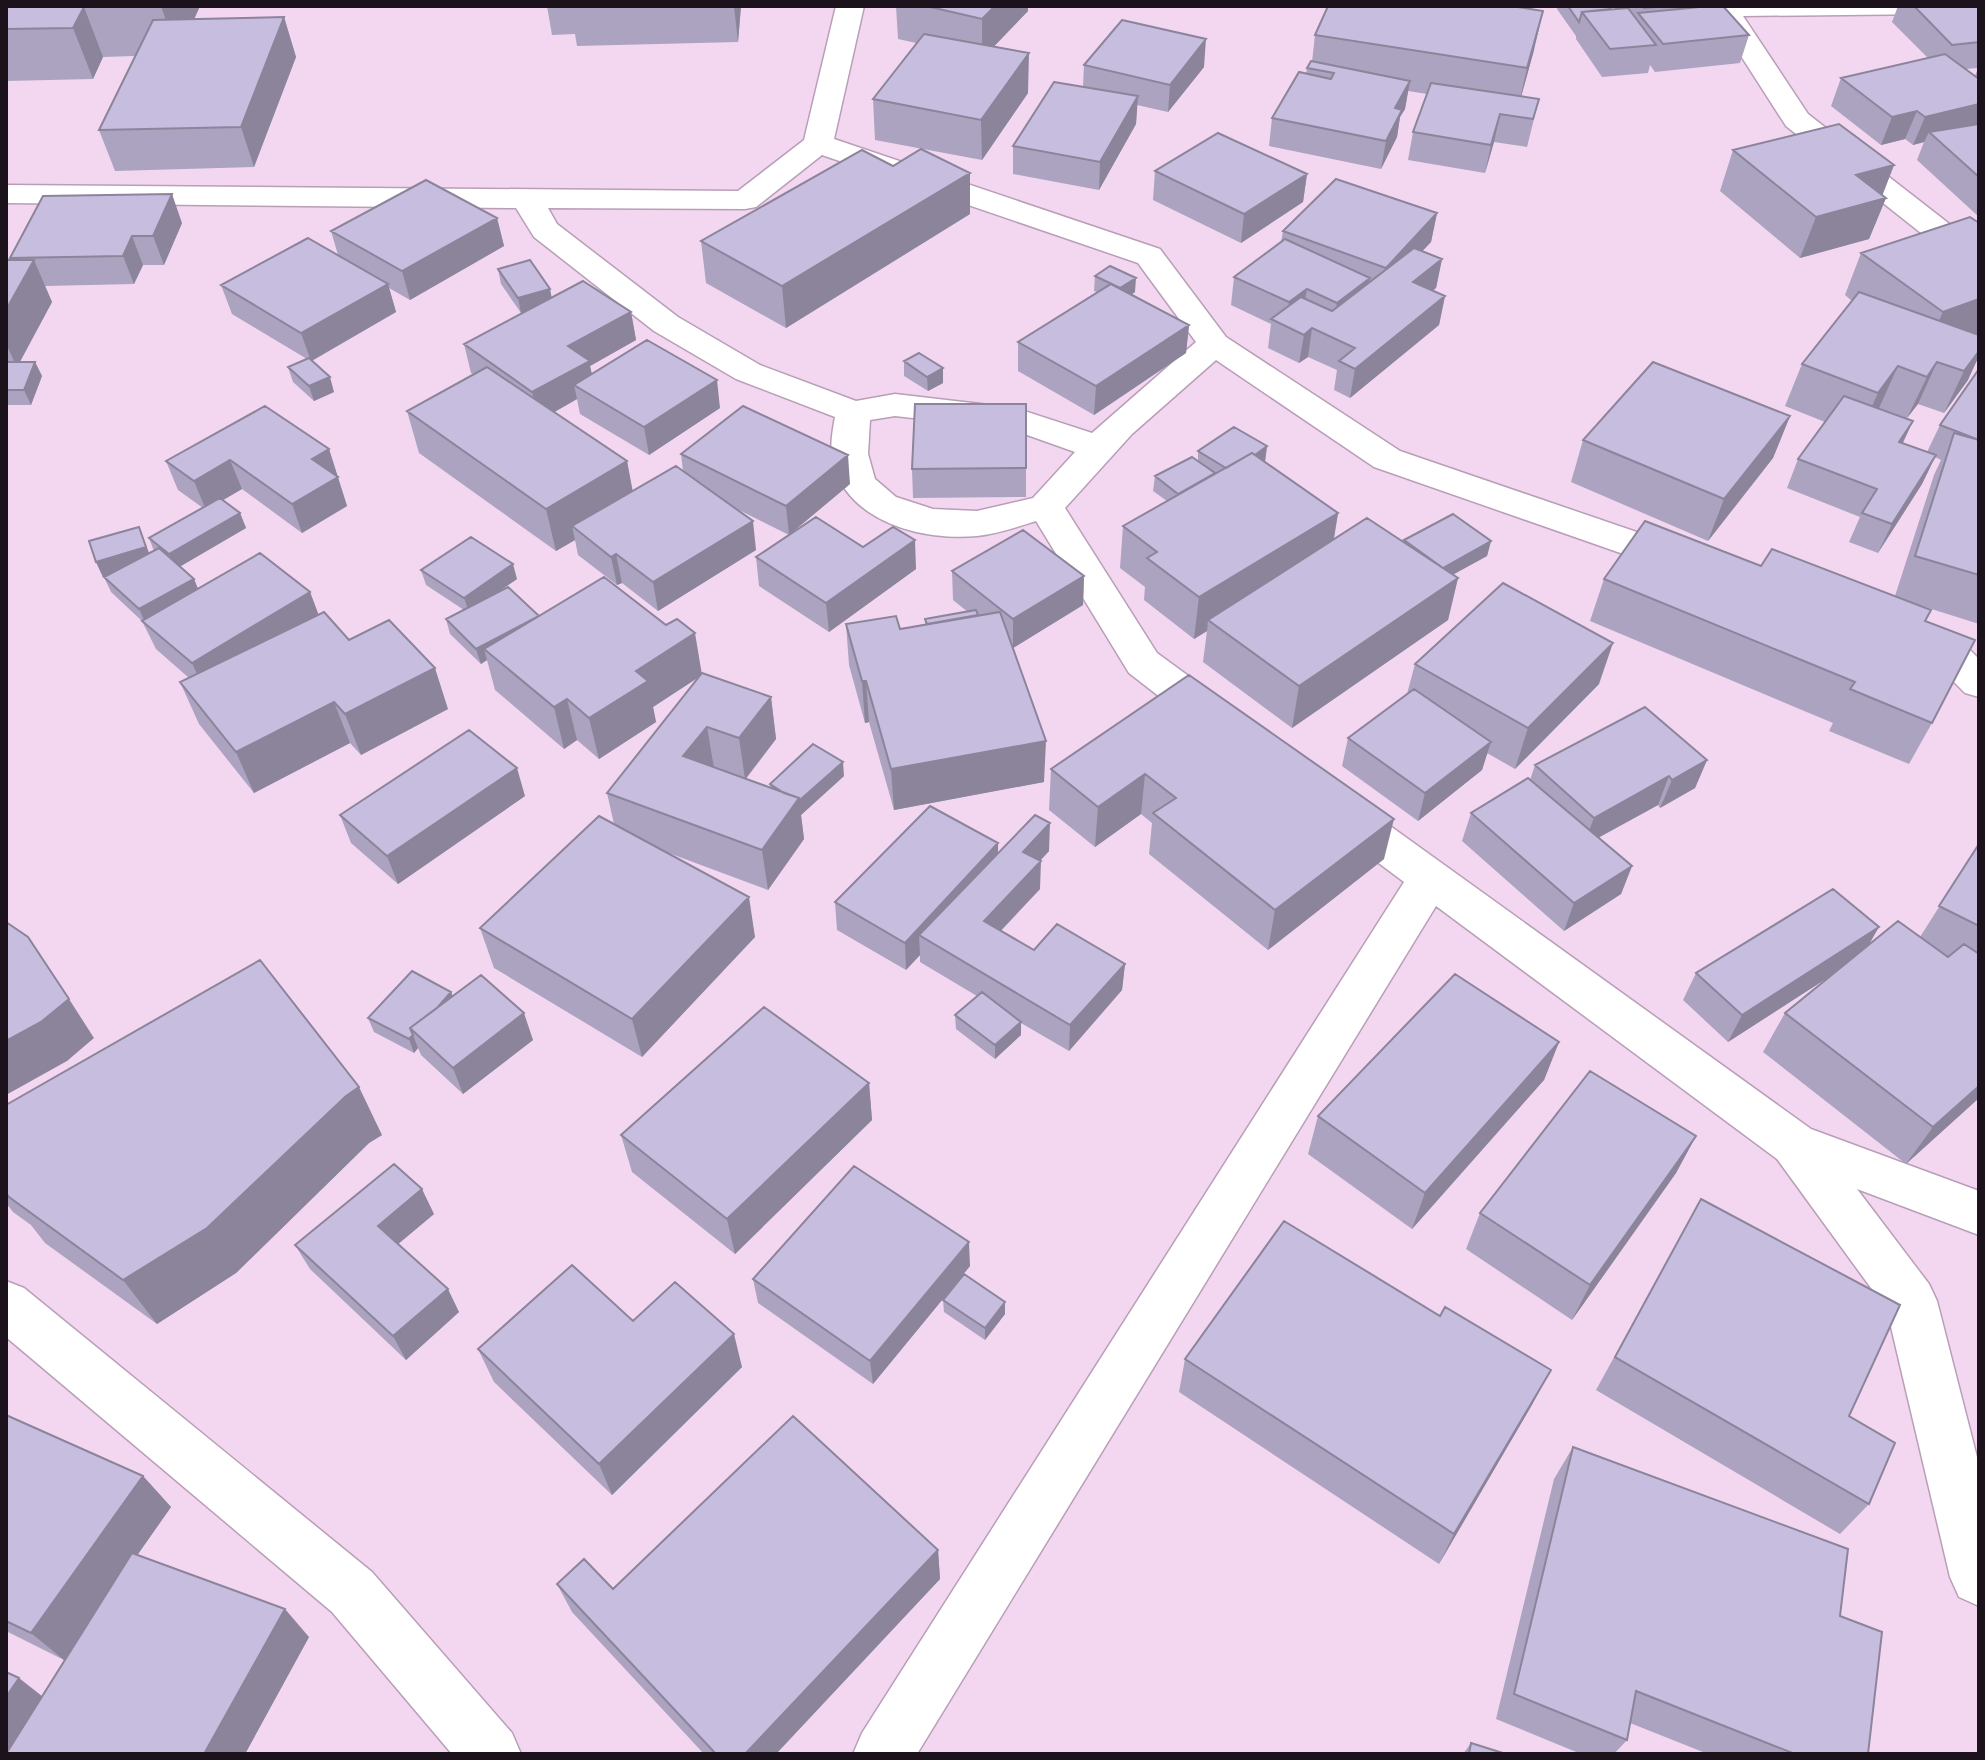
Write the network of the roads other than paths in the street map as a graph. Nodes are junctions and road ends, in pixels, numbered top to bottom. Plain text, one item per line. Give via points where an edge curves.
1 (850, 6) edge
2 (1936, 6) edge
3 (1724, 7) edge
4 (818, 144) junction
5 (6, 194) edge
6 (527, 199) junction
7 (1979, 257) edge
8 (1214, 344) junction
9 (853, 412) junction
10 (1099, 448) junction
11 (1046, 507) junction
12 (1712, 571) edge
13 (1875, 627) edge
14 (1979, 683) edge
15 (1255, 748) edge
16 (1305, 785) edge
17 (1429, 879) junction
18 (1794, 1144) junction
19 (1975, 1204) edge
20 (6, 1305) edge
21 (1979, 1577) edge
22 (491, 1754) edge
23 (883, 1754) edge

1 - 4 street
2 - 3 street
3 - 7 street via 1797,120 1966,253
4 - 6 street via 745,200
4 - 8 street via 1149,256
5 - 6 street
6 - 9 street via 545,230 666,324 748,372
8 - 10 street
8 - 12 street via 1387,459
9 - 10 street via 895,405 1015,419
9 - 11 street via 852,467 862,489 881,505 912,519 969,524
10 - 11 street
11 - 15 street via 1143,663
13 - 14 street via 1949,653
16 - 17 street
17 - 18 street
17 - 23 street
18 - 19 street
18 - 21 street via 1911,1301
20 - 22 street via 352,1592

